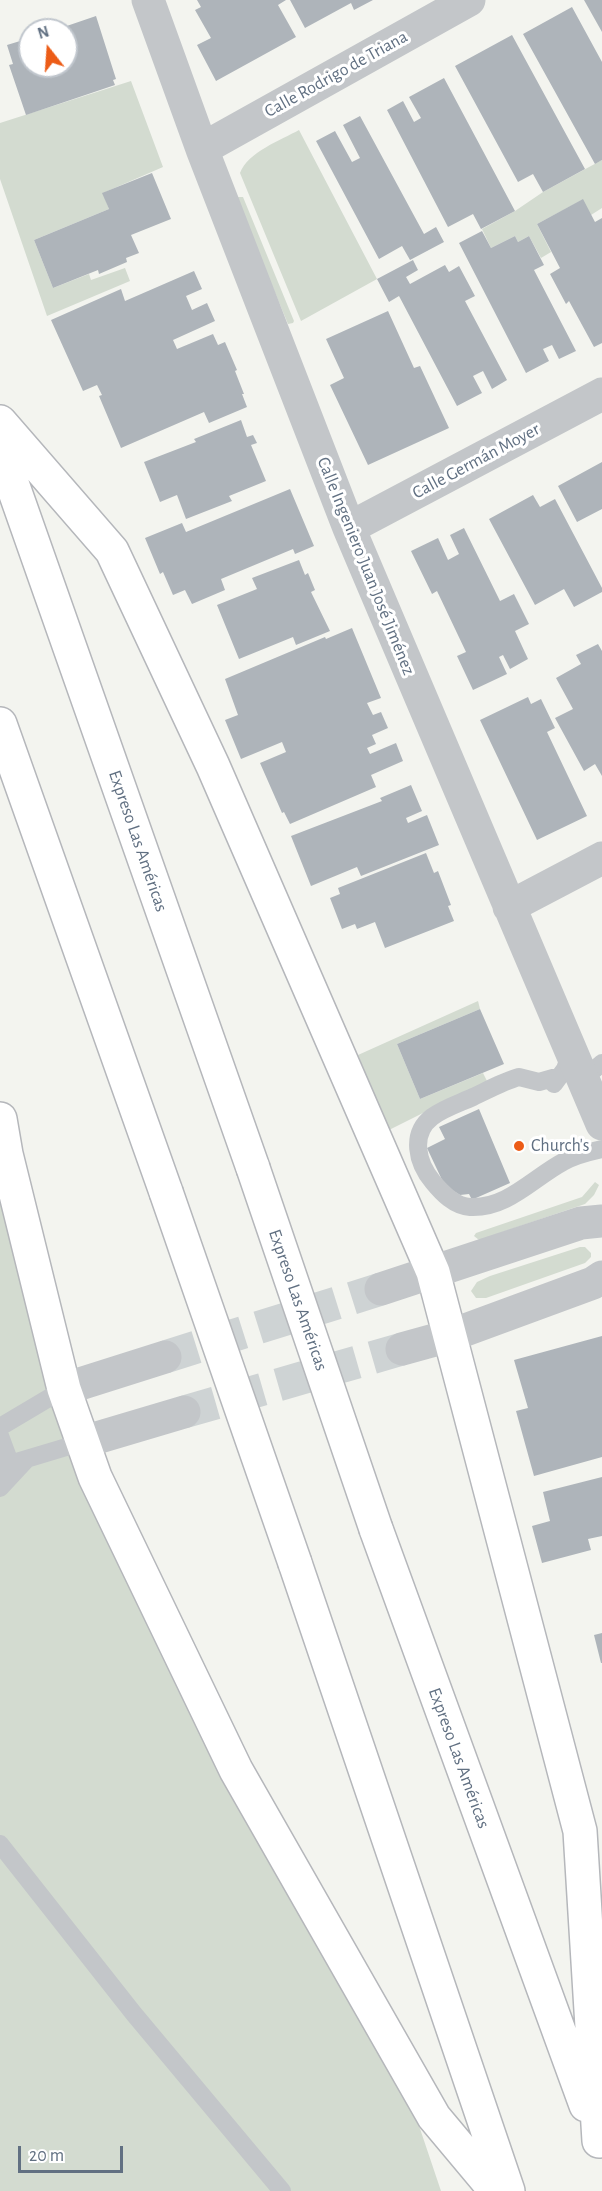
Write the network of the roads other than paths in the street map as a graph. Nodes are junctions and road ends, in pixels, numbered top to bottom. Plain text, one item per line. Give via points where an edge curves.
1 (148, 0) edge
2 (469, 0) edge
3 (202, 149) junction
4 (602, 394) edge
5 (0, 422) edge
6 (0, 449) edge
7 (349, 528) junction
8 (0, 724) edge
9 (602, 858) edge
10 (509, 907) junction
11 (571, 1053) junction
12 (594, 1075) edge
13 (0, 1119) edge
14 (602, 1124) edge
15 (602, 1149) edge
16 (602, 1221) edge
17 (433, 1272) junction
18 (602, 1277) edge
19 (381, 1289) tunnel mouth
20 (449, 1336) junction
21 (402, 1349) tunnel mouth
22 (165, 1357) tunnel mouth
23 (64, 1389) junction
24 (184, 1412) tunnel mouth
25 (0, 1414) edge
26 (19, 1416) junction
27 (0, 1427) edge
28 (0, 1436) edge
29 (83, 1442) junction
30 (12, 1463) edge
31 (0, 1488) edge
32 (0, 1844) edge
33 (601, 2145) edge
34 (282, 2191) edge
35 (496, 2191) edge
36 (508, 2191) edge

1 - 3 street, Calle Ingeniero Juan José Jiménez
2 - 3 street, Calle Rodrigo de Triana
3 - 7 street, Calle Ingeniero Juan José Jiménez
4 - 7 street, Calle Germán Moyer
5 - 17 highway via 112,551 213,766
6 - 33 highway, Expreso Las Américas, bridge via 376,1529
7 - 10 street, Calle Ingeniero Juan José Jiménez
8 - 36 highway, bridge via 295,1563
9 - 10 street
10 - 11 street, Calle Ingeniero Juan José Jiménez
11 - 12 street, Calle Ingeniero Juan José Jiménez
11 - 15 lane via 554,1084 553,1078 538,1082 519,1077 430,1119 418,1140 420,1162 427,1176 447,1197 468,1207 506,1199 564,1161
12 - 14 street, Calle Ingeniero Juan José Jiménez
13 - 23 highway
16 - 17 street via 581,1223
17 - 19 street
17 - 20 highway
18 - 20 street
20 - 21 street
20 - 33 highway via 580,1831
22 - 23 street
23 - 26 lane
23 - 29 highway
24 - 29 street
25 - 26 lane
26 - 27 lane
28 - 30 lane
29 - 30 lane
29 - 35 highway via 95,1477 236,1770 434,2117
30 - 31 lane
32 - 34 lane via 134,2014

